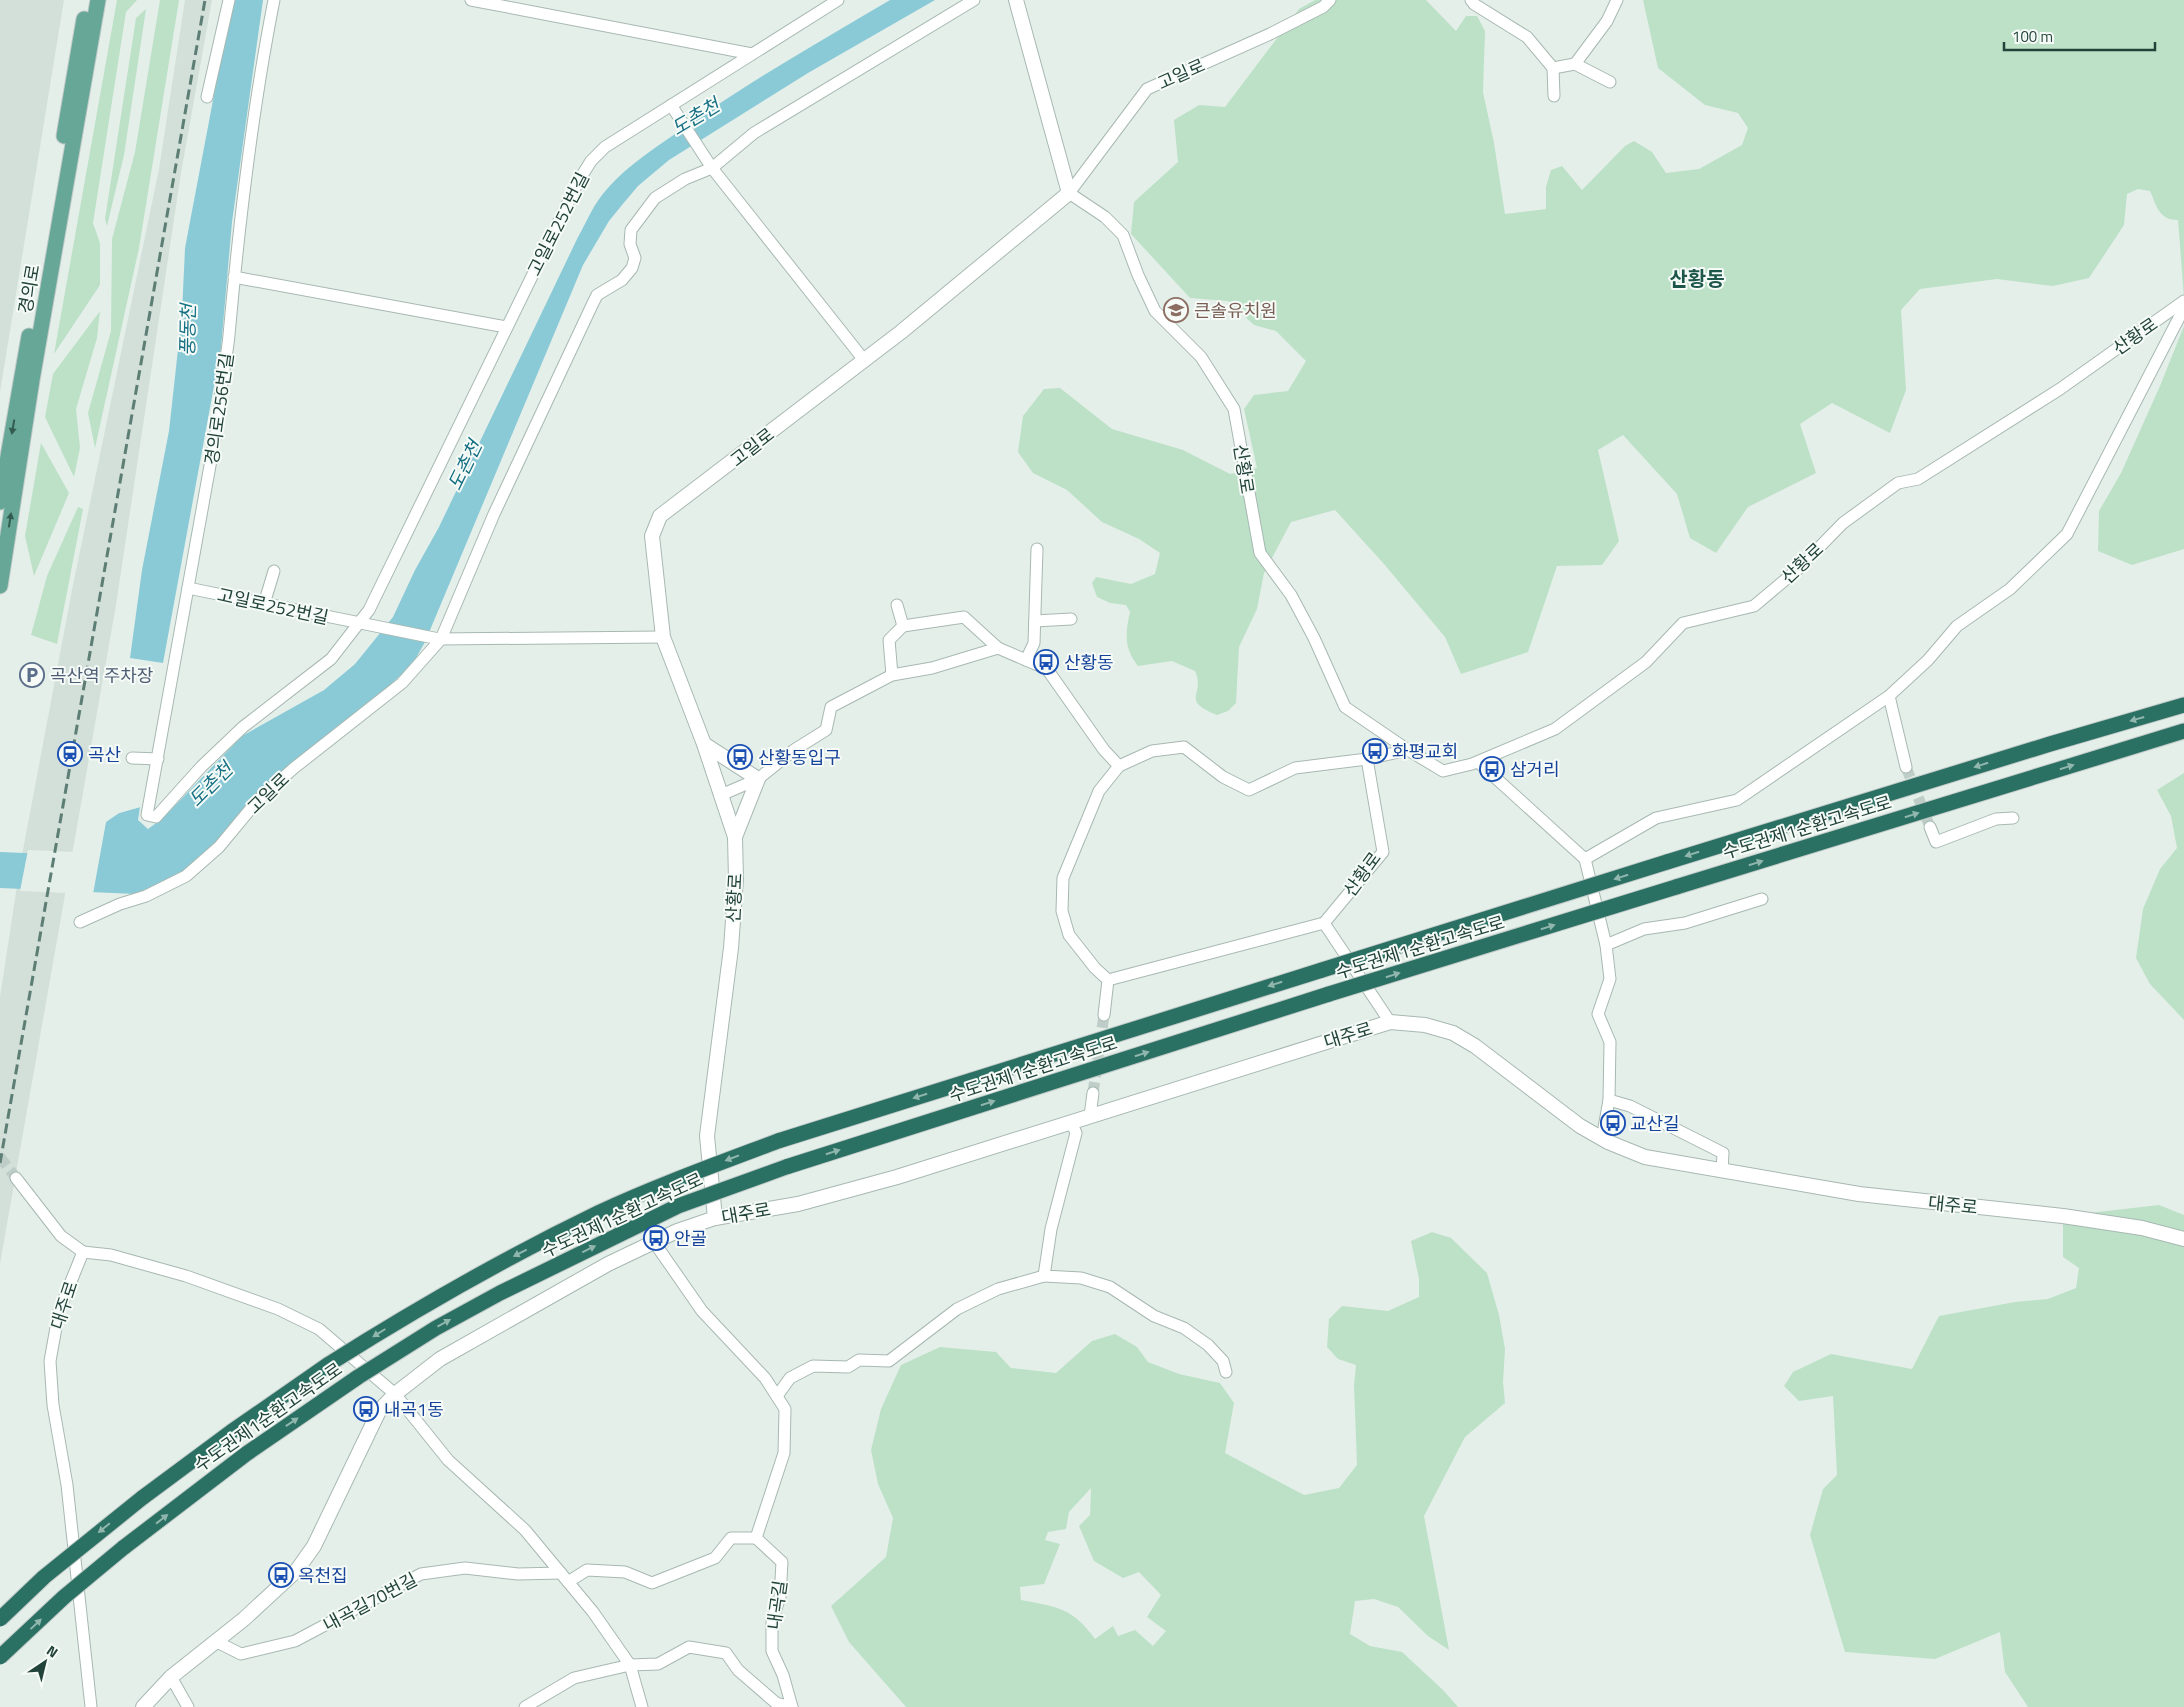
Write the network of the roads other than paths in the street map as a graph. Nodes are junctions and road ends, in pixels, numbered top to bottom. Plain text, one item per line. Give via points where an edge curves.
1 (88, 0) edge
2 (98, 0) edge
3 (229, 0) edge
4 (274, 0) edge
5 (471, 0) edge
6 (838, 0) edge
7 (974, 0) edge
8 (1016, 0) edge
9 (1330, 0) edge
10 (1471, 0) edge
11 (1617, 0) edge
12 (752, 54) junction
13 (1576, 64) junction
14 (1553, 68) junction
15 (1610, 82) dead end
16 (1554, 96) dead end
17 (207, 97) dead end
18 (671, 105) junction
19 (710, 165) junction
20 (1069, 193) junction
21 (234, 277) junction
22 (2184, 301) edge
23 (2184, 308) edge
24 (506, 327) junction
25 (864, 360) junction
26 (0, 502) edge
27 (1037, 549) dead end
28 (274, 571) dead end
29 (0, 586) edge
30 (188, 588) junction
31 (264, 604) junction
32 (897, 605) dead end
33 (1071, 619) dead end
34 (1035, 622) junction
35 (360, 624) junction
36 (903, 626) junction
37 (663, 637) junction
38 (440, 639) junction
39 (998, 648) junction
40 (1026, 660) junction
41 (892, 675) junction
42 (1889, 696) junction
43 (2184, 705) edge
44 (2184, 731) edge
45 (704, 744) junction
46 (1408, 750) junction
47 (132, 758) dead end
48 (158, 759) junction
49 (1367, 759) junction
50 (1478, 762) junction
51 (1119, 766) junction
52 (1906, 767) tunnel mouth
53 (758, 779) junction
54 (721, 795) junction
55 (2013, 818) dead end
56 (1930, 827) tunnel mouth
57 (735, 838) junction
58 (1585, 859) junction
59 (1762, 899) dead end
60 (80, 922) dead end
61 (1324, 923) junction
62 (1606, 945) junction
63 (1108, 980) junction
64 (1104, 1015) tunnel mouth
65 (1390, 1022) junction
66 (1093, 1093) tunnel mouth
67 (1609, 1100) junction
68 (1090, 1116) junction
69 (1070, 1122) junction
70 (1602, 1139) junction
71 (1722, 1171) junction
72 (16, 1178) tunnel mouth
73 (715, 1218) junction
74 (2184, 1239) edge
75 (654, 1242) junction
76 (83, 1252) junction
77 (1044, 1276) junction
78 (1226, 1372) dead end
79 (395, 1394) junction
80 (777, 1396) junction
81 (756, 1538) junction
82 (564, 1577) junction
83 (0, 1619) edge
84 (215, 1641) junction
85 (0, 1657) edge
86 (630, 1664) junction
87 (171, 1677) junction
88 (91, 1707) edge
89 (143, 1707) edge
90 (188, 1707) edge
91 (525, 1707) edge
92 (642, 1707) edge
93 (792, 1707) edge

1 -> 26 main road, 경의로
29 -> 2 main road, 경의로
3 - 17 street
4 - 21 street, 경의로256번길 via 261,64
5 - 12 street
6 - 12 street, 고일로252번길
7 - 19 street via 754,133
8 - 20 street
9 - 20 street, 고일로 via 1323,7 1270,34 1147,89
10 - 14 street via 1527,36
11 - 13 street via 1607,21
12 - 18 street, 고일로252번길
13 - 14 street
13 - 15 street
14 - 16 street
18 - 19 street
18 - 24 street, 고일로252번길 via 605,147 592,161 578,182
19 - 25 street
19 - 38 street, 고일로 via 655,198 631,230 632,268 622,280 597,295 494,514
20 - 25 street, 고일로 via 976,272
20 - 46 street, 산황로 via 1105,217 1123,235 1155,311 1201,358 1234,409 1260,553 1291,595 1345,707
21 - 24 street
21 - 30 street, 경의로256번길 via 220,410
22 - 50 street, 산황로 via 2052,394 1918,479 1898,483 1843,524 1798,569 1754,606 1683,623 1646,662 1555,729
23 - 42 street, 산황로 via 2067,534 2010,589 1957,626 1928,660
24 - 35 street, 고일로252번길 via 384,581
25 - 37 street, 고일로 via 660,516 652,536
27 - 34 street
28 - 31 street
30 - 31 street, 고일로252번길
30 - 48 street, 경의로256번길
31 - 35 street, 고일로252번길
32 - 36 street
33 - 34 street
34 - 40 street via 1034,643
35 - 38 street
35 - 48 street, 경의로256번길 via 331,659 243,727 156,817 148,815
36 - 39 street via 964,617
36 - 41 street via 890,640
37 - 38 street
37 - 45 street, 고일로
38 - 60 street, 고일로 via 402,683 274,786 219,847 186,876
39 - 40 street
39 - 41 street via 932,668
40 - 51 street via 1047,669 1104,750
41 - 53 street via 831,707 826,730
42 - 52 street
42 - 58 street, 산황로 via 1737,800 1656,818
43 -> 83 highway, 수도권제1순환고속도로, bridge via 1667,862 778,1141 674,1180 598,1213 488,1269 329,1364 142,1498 44,1577
85 -> 44 highway, 수도권제1순환고속도로, bridge via 123,1548 246,1454 358,1377 436,1328 678,1206 786,1167 1329,994
45 - 53 street
45 - 54 street, 고일로
46 - 49 street
46 - 50 street, 산황로 via 1443,771
47 - 48 street
49 - 51 street via 1295,768 1249,790 1224,777 1184,747 1152,751
49 - 61 street, 산황로 via 1383,852
50 - 58 street
51 - 63 street via 1099,791 1063,878 1062,911 1069,935
53 - 54 street
53 - 57 street
54 - 57 street, 산황로
55 - 56 street via 1996,819 1936,842
57 - 73 street, 산황로 via 731,948 707,1136
58 - 62 street
59 - 62 street via 1685,923 1644,930
61 - 63 street
61 - 65 street
62 - 67 street via 1610,979 1598,1014 1610,1042
63 - 64 street
65 - 68 street, 대주로
65 - 70 street, 대주로 via 1425,1025 1453,1033
66 - 68 street
67 - 70 street
67 - 71 street via 1630,1106 1723,1153
68 - 69 street, 대주로
69 - 73 street, 대주로 via 897,1177 798,1204
69 - 77 street via 1076,1134 1051,1228
70 - 71 street, 대주로 via 1644,1157
71 - 74 street, 대주로 via 1859,1194 2082,1219 2142,1228
72 - 76 street via 61,1236
73 - 75 street, 대주로
75 - 79 street, 대주로 via 608,1264 440,1359
75 - 80 street via 702,1311 765,1378
76 - 79 street via 110,1255 186,1276 278,1309 319,1328
76 - 88 street, 대주로 via 59,1311 50,1361
77 - 78 street via 1081,1278 1110,1287 1154,1316 1184,1328 1208,1345 1223,1361
77 - 80 street via 998,1290 958,1309 889,1361 859,1360 848,1367 813,1366 790,1378
79 - 82 street via 448,1460 525,1530
79 - 84 street, 대주로 via 379,1411 314,1546 297,1570
80 - 81 street via 785,1409 784,1453
81 - 82 street via 731,1538 715,1558 652,1583 625,1572 587,1570
81 - 93 street, 내곡길 via 782,1562 780,1597 772,1621 772,1651
82 - 84 street, 내곡길70번길 via 465,1568 421,1574 295,1641 241,1654
82 - 86 street
84 - 87 street, 대주로
86 - 91 street via 574,1678
86 - 92 street
86 - 93 street via 658,1664 689,1647 726,1654 738,1670 776,1703
87 - 89 street, 대주로
87 - 90 street

